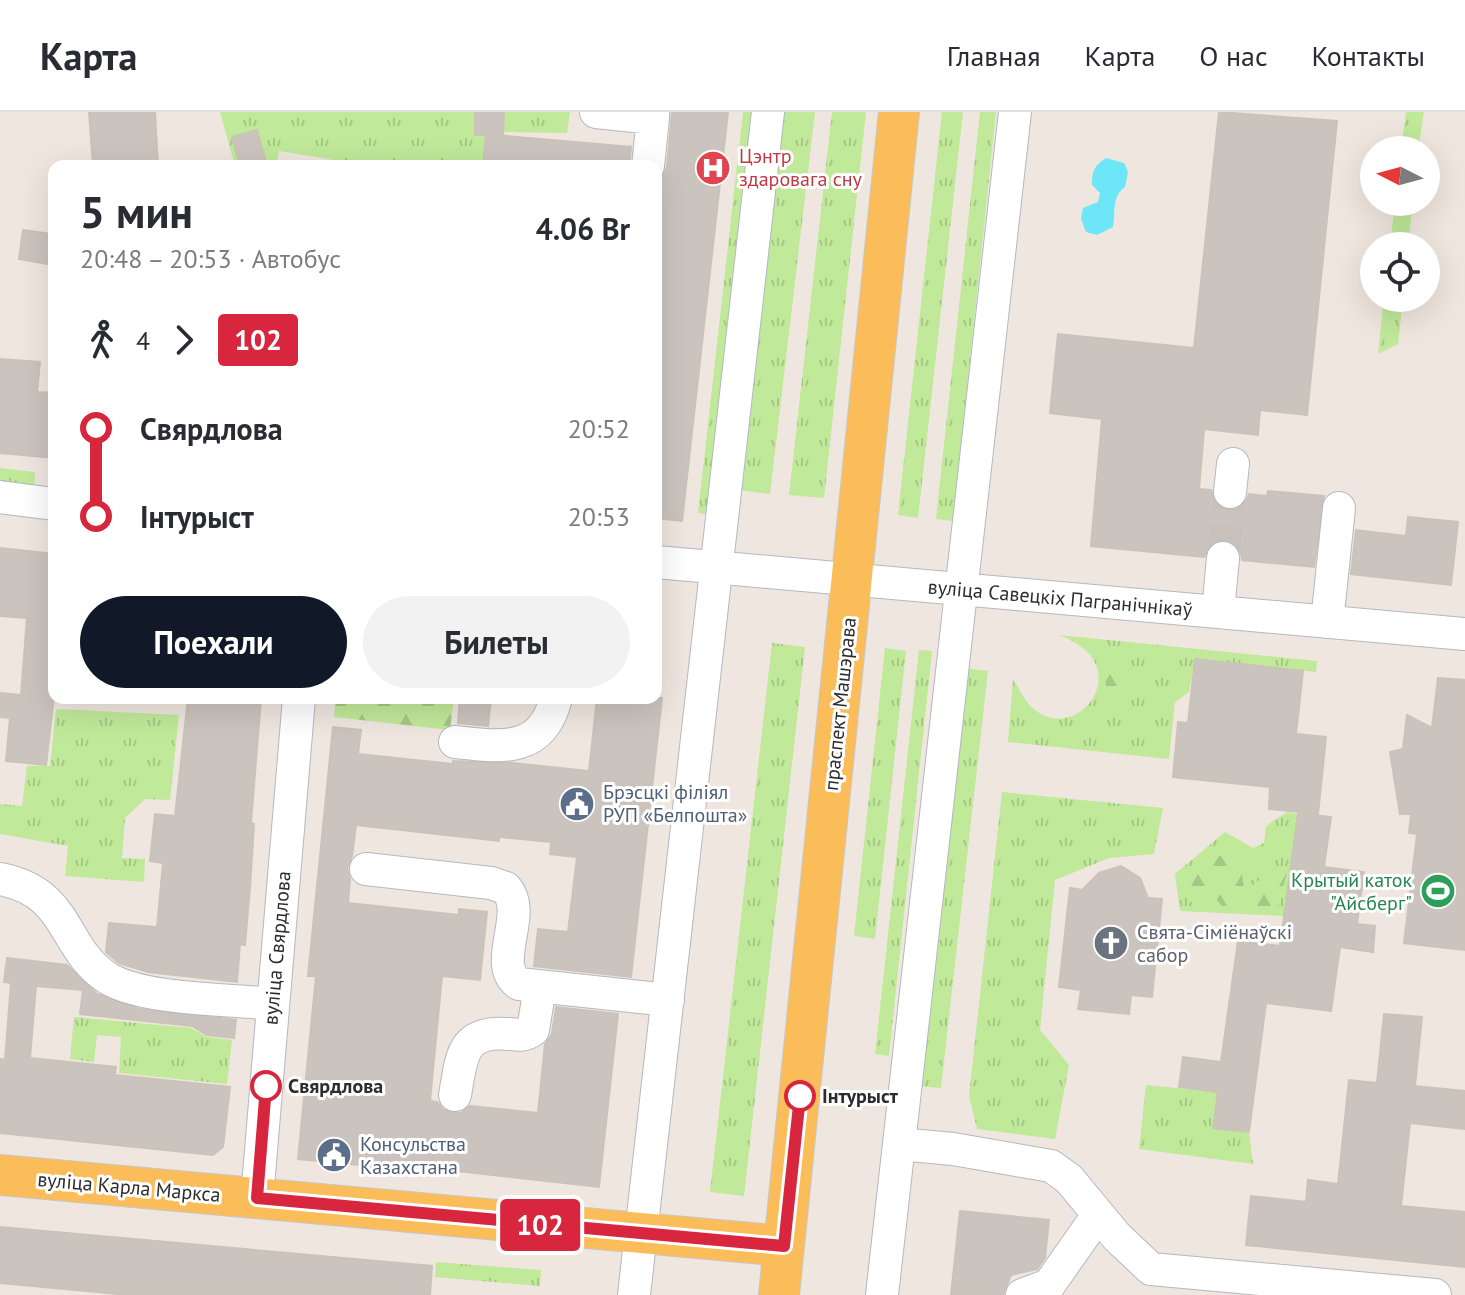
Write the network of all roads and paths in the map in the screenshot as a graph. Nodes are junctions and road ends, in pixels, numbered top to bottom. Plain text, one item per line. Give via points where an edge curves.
1 (596, 112) edge
2 (768, 112) edge
3 (899, 112) edge
4 (1015, 112) edge
5 (653, 115) edge
6 (649, 160) edge
7 (0, 497) edge
8 (48, 503) edge
9 (1339, 508) dead end
10 (1223, 558) tunnel mouth
11 (662, 562) edge
12 (717, 567) junction
13 (853, 580) junction
14 (961, 589) junction
15 (1218, 612) junction
16 (1327, 622) junction
17 (1465, 634) edge
18 (298, 704) edge
19 (553, 704) edge
20 (455, 742) dead end
21 (366, 869) dead end
22 (0, 879) edge
23 (540, 987) junction
24 (668, 1000) junction
25 (272, 1004) junction
26 (455, 1095) dead end
27 (899, 1144) junction
28 (0, 1175) edge
29 (257, 1198) junction
30 (1098, 1215) junction
31 (641, 1235) junction
32 (784, 1246) junction
33 (634, 1295) edge
34 (779, 1295) edge
35 (882, 1295) edge
36 (1022, 1295) edge
37 (1435, 1295) edge

1 - 5 street
2 - 12 street
3 - 13 main road, праспект Машэрава
4 - 14 street
5 - 6 street
7 - 8 street
9 - 16 street
10 - 15 street
11 - 12 street, вуліца Савецкіх Пагранічнікаў
12 - 13 street, вуліца Савецкіх Пагранічнікаў
12 - 24 street
13 - 14 street, вуліца Савецкіх Пагранічнікаў
13 - 32 main road, праспект Машэрава
14 - 15 street, вуліца Савецкіх Пагранічнікаў
14 - 27 street
15 - 16 street, вуліца Савецкіх Пагранічнікаў
16 - 17 street, вуліца Савецкіх Пагранічнікаў
18 - 25 street, вуліца Свярдлова
19 - 20 street via 544,726 527,740 496,746
21 - 23 street via 506,888 514,907 510,972 519,984
22 - 25 street via 42,896 93,965 112,980 147,992
23 - 24 street
23 - 26 street via 533,1030 487,1034 465,1049
24 - 31 street
25 - 29 street, вуліца Свярдлова
27 - 30 street via 1051,1166
27 - 35 street
28 - 29 main road, вуліца Карла Маркса
29 - 31 main road, вуліца Карла Маркса
30 - 36 street via 1049,1285
30 - 37 street via 1151,1269
31 - 32 main road, вуліца Карла Маркса
31 - 33 street
32 - 34 main road, праспект Машэрава

